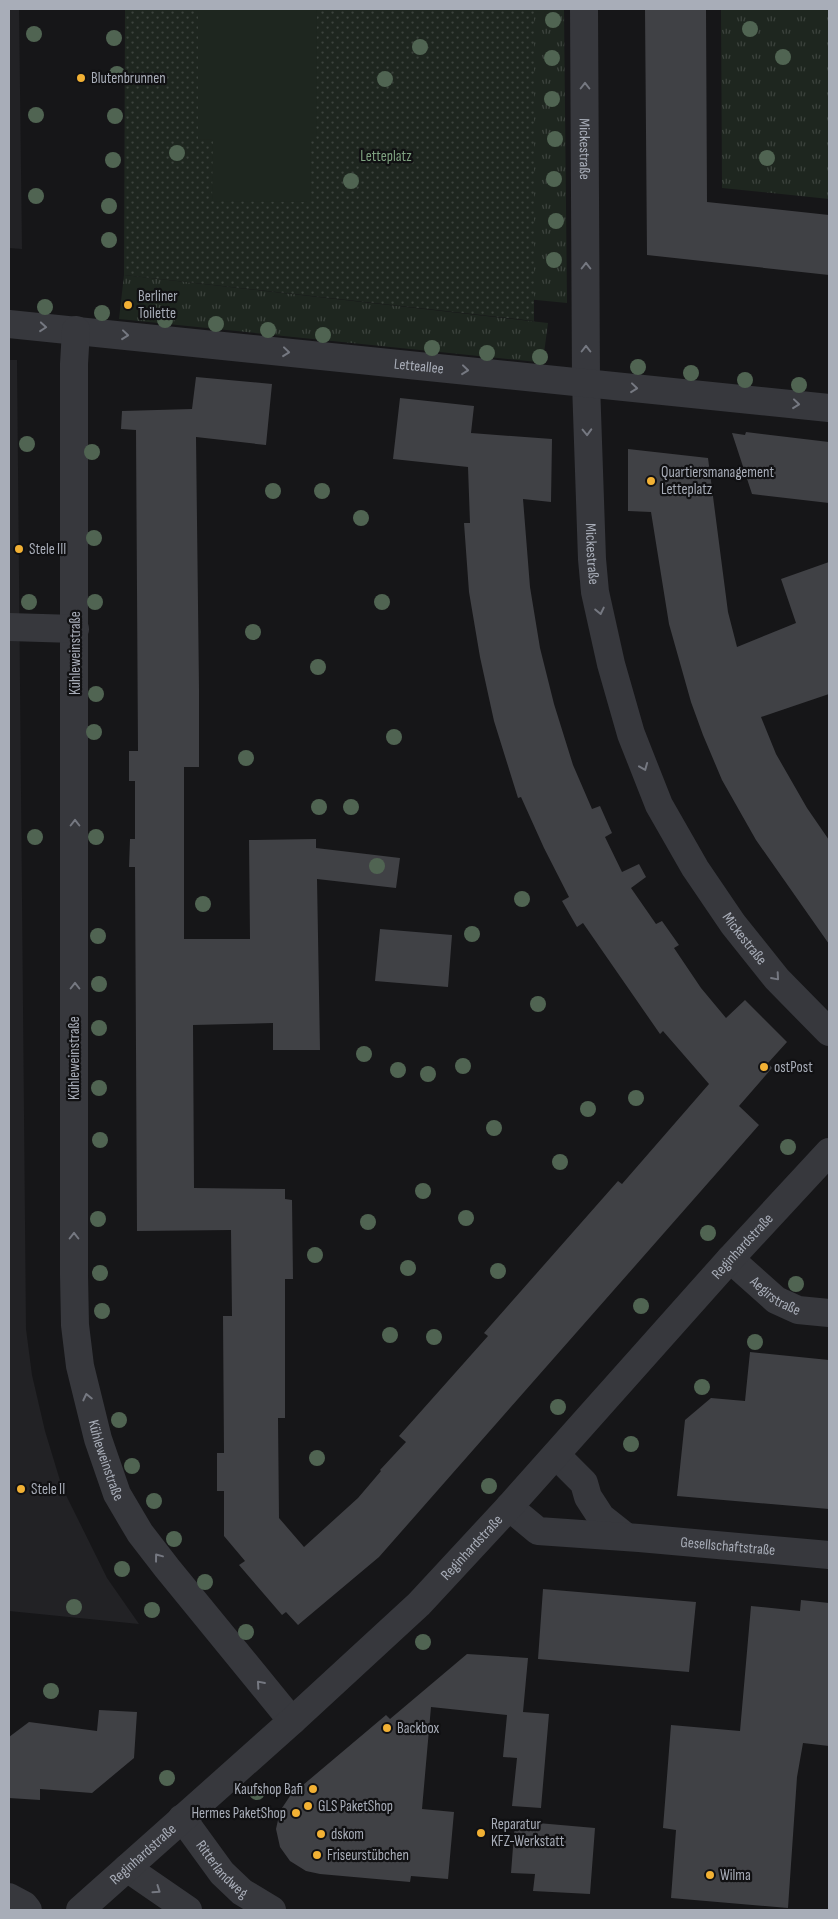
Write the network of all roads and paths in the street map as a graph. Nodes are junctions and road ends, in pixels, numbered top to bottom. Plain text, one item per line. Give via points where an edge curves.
1 (584, 9) edge
2 (9, 324) edge
3 (76, 330) junction
4 (586, 383) junction
5 (829, 408) edge
6 (9, 627) edge
7 (75, 629) junction
8 (829, 1032) edge
9 (829, 1152) edge
10 (730, 1259) junction
11 (829, 1313) edge
12 (556, 1455) junction
13 (509, 1507) junction
14 (625, 1536) junction
15 (829, 1555) edge
16 (292, 1720) junction
17 (182, 1818) junction
18 (127, 1868) junction
19 (9, 1897) edge
20 (28, 1910) edge
21 (80, 1910) edge
22 (188, 1910) edge
23 (272, 1910) edge

4 -> 1 street, Mickestraße
2 -> 3 street, Letteallee
3 -> 4 street, Letteallee
3 - 7 street, Kühleweinstraße
4 -> 5 street, Letteallee
4 -> 8 street, Mickestraße via 595,592 630,734 659,805 727,916 777,979
6 - 7 street
16 -> 7 street, Kühleweinstraße via 140,1533 117,1494 98,1439 80,1366 74,1275
9 - 10 street, Reginhardstraße
10 - 11 street, Aegirstraße via 776,1300 798,1310
10 - 12 street, Reginhardstraße
12 - 13 street, Reginhardstraße
12 - 14 street via 584,1483 588,1497 602,1517
13 - 14 street, Gesellschaftstraße via 538,1530
13 - 16 street, Reginhardstraße via 419,1604
14 - 15 street, Gesellschaftstraße
16 - 17 street, Reginhardstraße
17 - 18 street, Reginhardstraße
17 - 23 street, Ritterlandweg via 222,1874 242,1892
18 - 21 street, Reginhardstraße
18 -> 22 street
19 - 20 street

